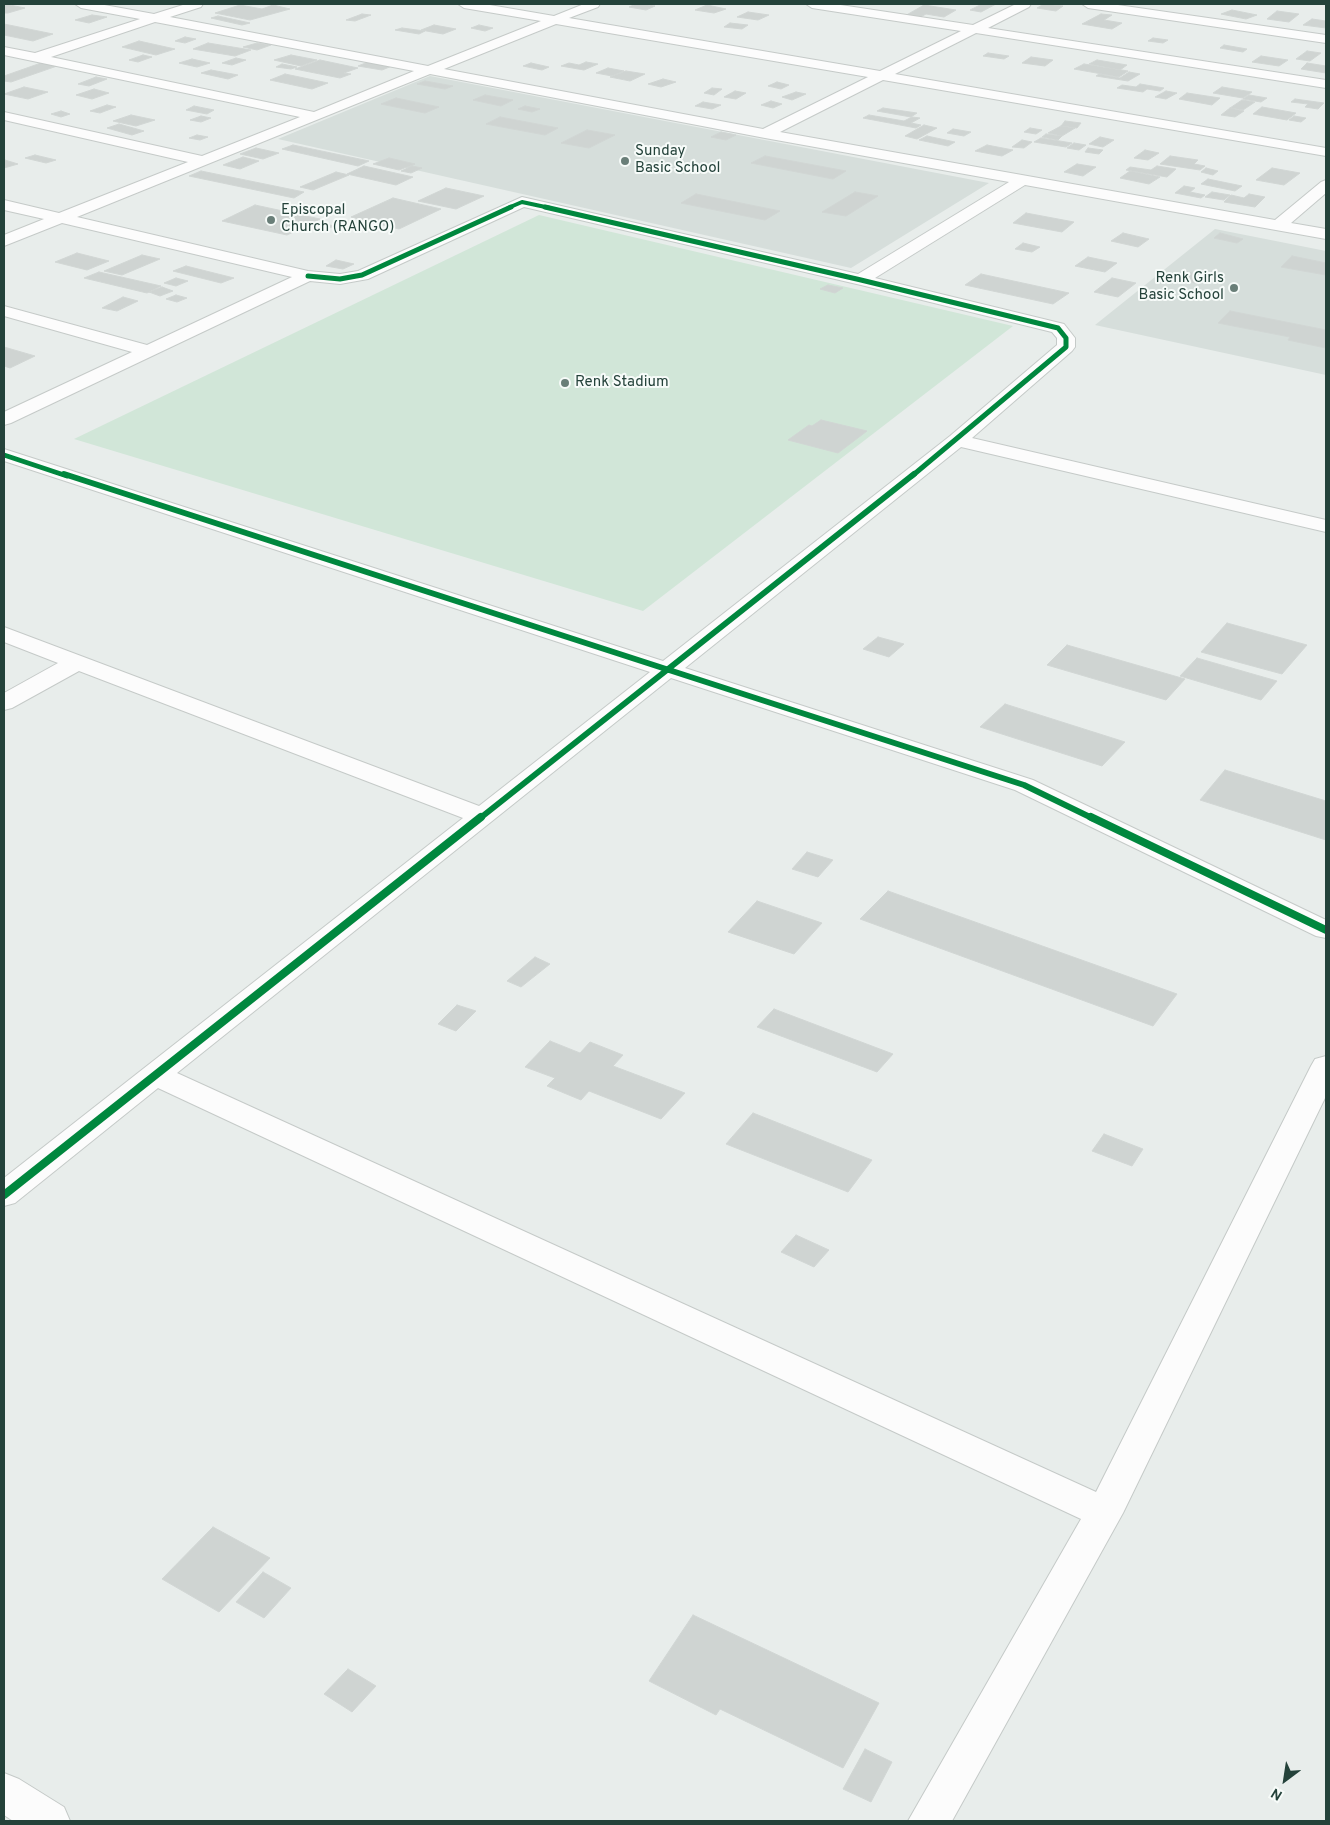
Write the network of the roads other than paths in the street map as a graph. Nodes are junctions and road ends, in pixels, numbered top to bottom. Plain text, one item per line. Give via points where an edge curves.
1 (81, 4) edge
2 (197, 4) edge
3 (464, 4) edge
4 (594, 4) edge
5 (812, 4) edge
6 (1026, 4) edge
7 (1088, 4) edge
8 (155, 18) junction
9 (554, 20) junction
10 (976, 30) junction
11 (1326, 39) edge
12 (4, 51) edge
13 (36, 58) junction
14 (12, 66) dead end
15 (428, 70) junction
16 (884, 76) junction
17 (1326, 84) edge
18 (4, 116) edge
19 (315, 116) junction
20 (765, 134) junction
21 (1326, 152) edge
22 (204, 161) junction
23 (1021, 180) junction
24 (1326, 185) edge
25 (4, 205) edge
26 (59, 218) junction
27 (1278, 226) junction
28 (1326, 234) edge
29 (4, 241) edge
30 (308, 276) junction
31 (861, 280) junction
32 (4, 311) edge
33 (149, 351) junction
34 (4, 419) edge
35 (956, 440) junction
36 (4, 455) edge
37 (1326, 526) edge
38 (4, 634) edge
39 (77, 662) junction
40 (668, 669) junction
41 (4, 703) edge
42 (482, 816) junction
43 (1326, 930) edge
44 (1326, 1066) edge
45 (155, 1075) junction
46 (4, 1195) edge
47 (1104, 1512) junction
48 (4, 1792) edge
49 (49, 1821) edge
50 (929, 1821) edge

1 - 8 street
2 - 8 street
3 - 9 street
4 - 9 street
5 - 10 street
6 - 10 street
7 - 11 street
8 - 13 street
8 - 15 street
9 - 15 street
9 - 16 street
10 - 16 street
10 - 17 street
12 - 13 street
13 - 14 street
13 - 19 street
15 - 19 street
15 - 20 street
16 - 20 street
16 - 21 street
18 - 22 street
19 - 22 street
20 - 23 street
22 - 26 street
23 - 27 street
23 - 31 street
24 - 27 street
25 - 26 street
26 - 29 street
26 - 30 street
27 - 28 street
30 - 31 street via 340,279 362,275 522,202
30 - 33 street
31 - 35 street via 1058,328 1066,338 1066,347
32 - 33 street
33 - 34 street
35 - 37 street
35 - 40 street
36 - 40 street
38 - 39 street
39 - 41 street
39 - 42 street
40 - 42 street
40 - 43 street via 1024,785
42 - 45 street
44 - 47 street
45 - 46 street
45 - 47 street
47 - 50 street
48 - 49 street

